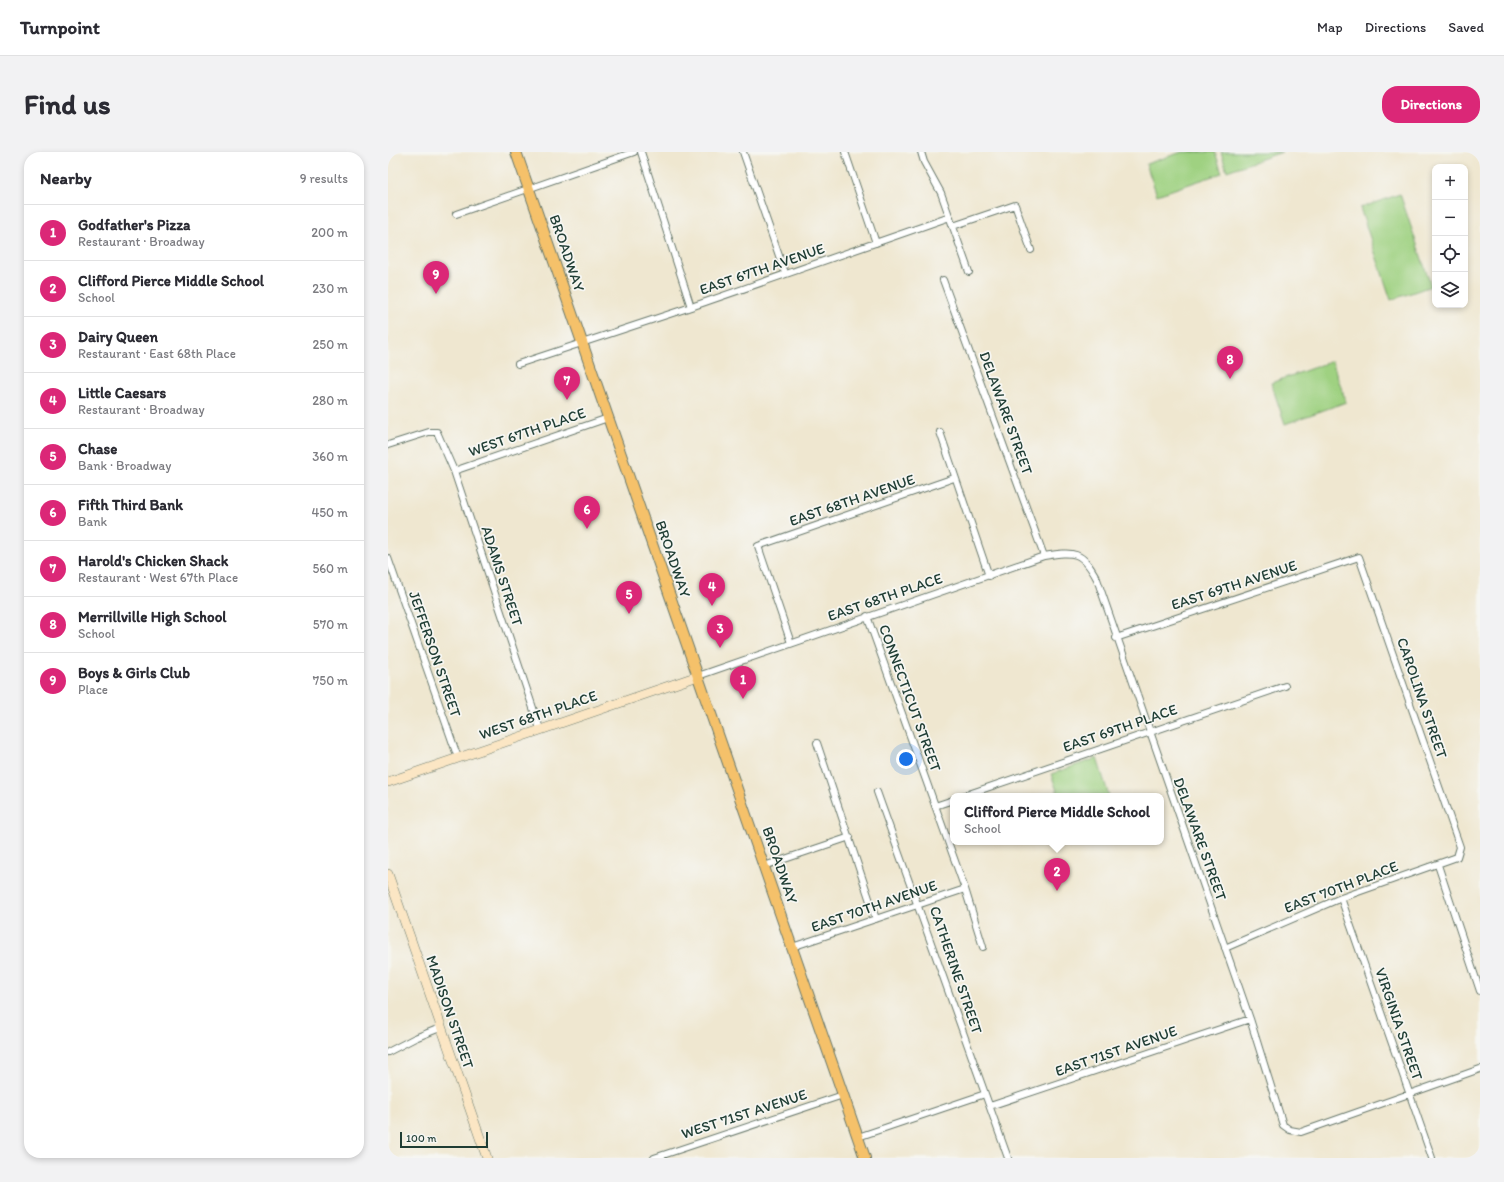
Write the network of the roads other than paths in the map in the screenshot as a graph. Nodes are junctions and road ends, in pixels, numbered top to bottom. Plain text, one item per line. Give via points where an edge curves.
1 (516, 152) edge
2 (634, 152) edge
3 (641, 152) edge
4 (743, 152) edge
5 (845, 152) edge
6 (921, 152) edge
7 (528, 188) junction
8 (456, 214) dead end
9 (950, 217) junction
10 (953, 226) junction
11 (876, 243) junction
12 (1031, 250) dead end
13 (969, 272) dead end
14 (785, 273) junction
15 (943, 280) dead end
16 (691, 307) junction
17 (582, 344) junction
18 (518, 364) dead end
19 (608, 418) junction
20 (940, 432) dead end
21 (388, 445) edge
22 (454, 471) junction
23 (954, 478) junction
24 (1044, 556) junction
25 (1082, 557) joint
26 (1359, 557) joint
27 (388, 558) edge
28 (989, 576) junction
29 (867, 616) junction
30 (1116, 638) junction
31 (791, 643) junction
32 (698, 676) junction
33 (1285, 686) dead end
34 (540, 729) junction
35 (1148, 732) junction
36 (817, 743) dead end
37 (458, 758) junction
38 (388, 782) edge
39 (878, 792) dead end
40 (972, 793) edge
41 (950, 801) edge
42 (935, 806) junction
43 (850, 837) junction
44 (1460, 847) joint
45 (1438, 865) junction
46 (764, 866) junction
47 (388, 874) edge
48 (965, 889) junction
49 (1341, 898) junction
50 (919, 905) junction
51 (876, 919) junction
52 (792, 947) junction
53 (983, 947) dead end
54 (1225, 948) junction
55 (1480, 991) edge
56 (1250, 1019) junction
57 (440, 1028) junction
58 (388, 1052) edge
59 (1480, 1069) edge
60 (843, 1094) junction
61 (985, 1094) junction
62 (1409, 1094) junction
63 (990, 1106) junction
64 (858, 1137) junction
65 (487, 1158) edge
66 (654, 1158) edge
67 (865, 1158) edge
68 (1008, 1158) edge
69 (1432, 1158) edge

1 - 7 main road, BROADWAY
2 - 7 street
3 - 16 street
4 - 14 street
5 - 11 street
6 - 9 street
7 - 8 street
7 - 17 main road, BROADWAY
9 - 10 street
9 - 11 street, EAST 67TH AVENUE
10 - 12 street via 1015,205
10 - 13 street
11 - 14 street, EAST 67TH AVENUE
14 - 16 street, EAST 67TH AVENUE
15 - 24 street, DELAWARE STREET
16 - 17 street, EAST 67TH AVENUE
17 - 18 street, EAST 67TH AVENUE
17 - 19 main road, BROADWAY
19 - 22 street, WEST 67TH PLACE
19 - 32 main road, BROADWAY
20 - 23 street
21 - 22 street, ADAMS STREET via 429,432 437,432
22 - 34 street, ADAMS STREET
23 - 28 street
23 - 31 street, EAST 68TH AVENUE via 758,546
24 - 25 street, EAST 68TH PLACE via 1063,553
24 - 28 street, EAST 68TH PLACE
25 - 30 street, DELAWARE STREET via 1088,563 1096,580
26 - 30 street, EAST 69TH AVENUE
26 - 44 street, CAROLINA STREET
27 - 37 street, JEFFERSON STREET
28 - 29 street, EAST 68TH PLACE
29 - 31 street, EAST 68TH PLACE
29 - 42 street, CONNECTICUT STREET
30 - 35 street, DELAWARE STREET
31 - 32 street, EAST 68TH PLACE
32 - 34 street, WEST 68TH PLACE
32 - 46 main road, BROADWAY
33 - 35 street, EAST 69TH PLACE
34 - 37 street, WEST 68TH PLACE
35 - 40 street, EAST 69TH PLACE
35 - 54 street, DELAWARE STREET
36 - 43 street
37 - 38 street, WEST 68TH PLACE
39 - 50 street, CATHERINE STREET
41 - 42 street
42 - 48 street, CONNECTICUT STREET
43 - 46 street
43 - 51 street
44 - 45 street, EAST 70TH PLACE via 1457,857
45 - 49 street, EAST 70TH PLACE
45 - 55 street
46 - 52 main road, BROADWAY
47 - 57 street, MADISON STREET
48 - 50 street, EAST 70TH AVENUE
48 - 53 street, CONNECTICUT STREET
49 - 54 street, EAST 70TH PLACE
49 - 62 street, VIRGINIA STREET
50 - 51 street, EAST 70TH AVENUE
50 - 61 street, CATHERINE STREET
51 - 52 street, EAST 70TH AVENUE
52 - 60 main road, BROADWAY
54 - 56 street, DELAWARE STREET
56 - 62 street, DELAWARE STREET via 1283,1125 1290,1130 1301,1132
56 - 63 street, EAST 71ST AVENUE
57 - 58 street
57 - 65 street, MADISON STREET
59 - 62 street
60 - 64 main road, BROADWAY
60 - 66 street, WEST 71ST AVENUE
61 - 63 street, CATHERINE STREET
61 - 64 street
62 - 69 street, VIRGINIA STREET
63 - 68 street, CATHERINE STREET
64 - 67 main road, BROADWAY

